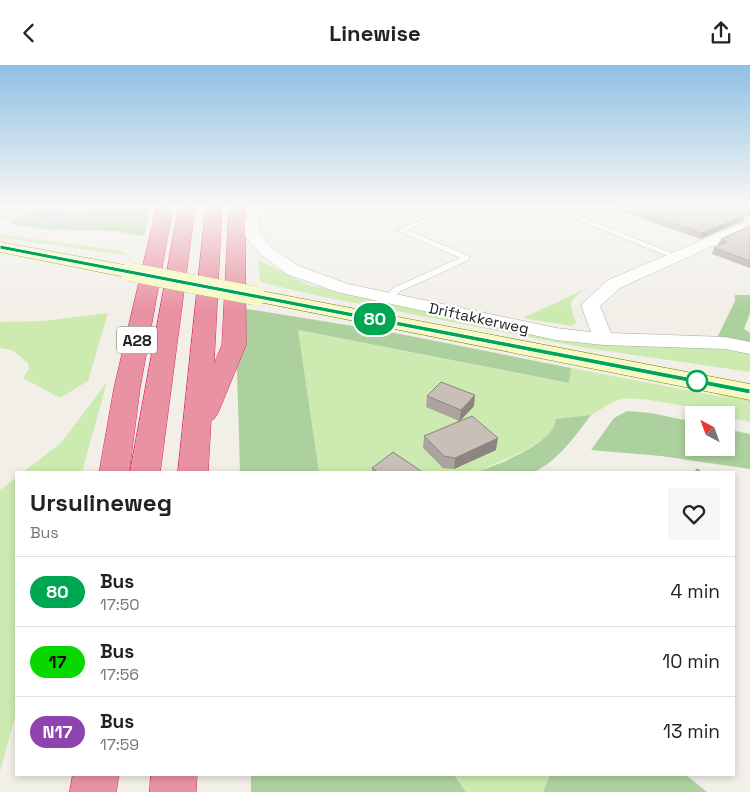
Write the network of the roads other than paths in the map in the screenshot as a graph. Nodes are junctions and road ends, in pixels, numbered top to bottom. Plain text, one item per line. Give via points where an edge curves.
1 (158, 241) edge
2 (182, 241) edge
3 (211, 241) edge
4 (236, 241) edge
5 (257, 241) edge
6 (426, 241) edge
7 (636, 241) edge
8 (708, 241) edge
9 (0, 247) edge
10 (678, 257) junction
11 (388, 299) junction
12 (604, 339) junction
13 (750, 348) edge
14 (750, 392) edge
15 (196, 432) junction
16 (114, 471) edge
17 (145, 471) edge
18 (193, 471) edge
19 (96, 776) edge
20 (174, 776) edge
21 (94, 792) edge
22 (173, 792) edge

1 - 16 highway, A28 via 127,388
2 - 17 highway, A28
3 - 15 highway
4 - 15 highway via 234,345
5 - 11 street, Driftakkerweg via 293,270 320,281
6 - 11 lane via 466,258 396,290
7 - 10 lane
8 - 10 street
9 - 14 main road, bridge
10 - 12 street via 614,284 590,305
11 - 12 street, Driftakkerweg via 556,334
12 - 13 street, Driftakkerweg via 713,343
15 - 18 highway
19 - 21 highway
20 - 22 highway

